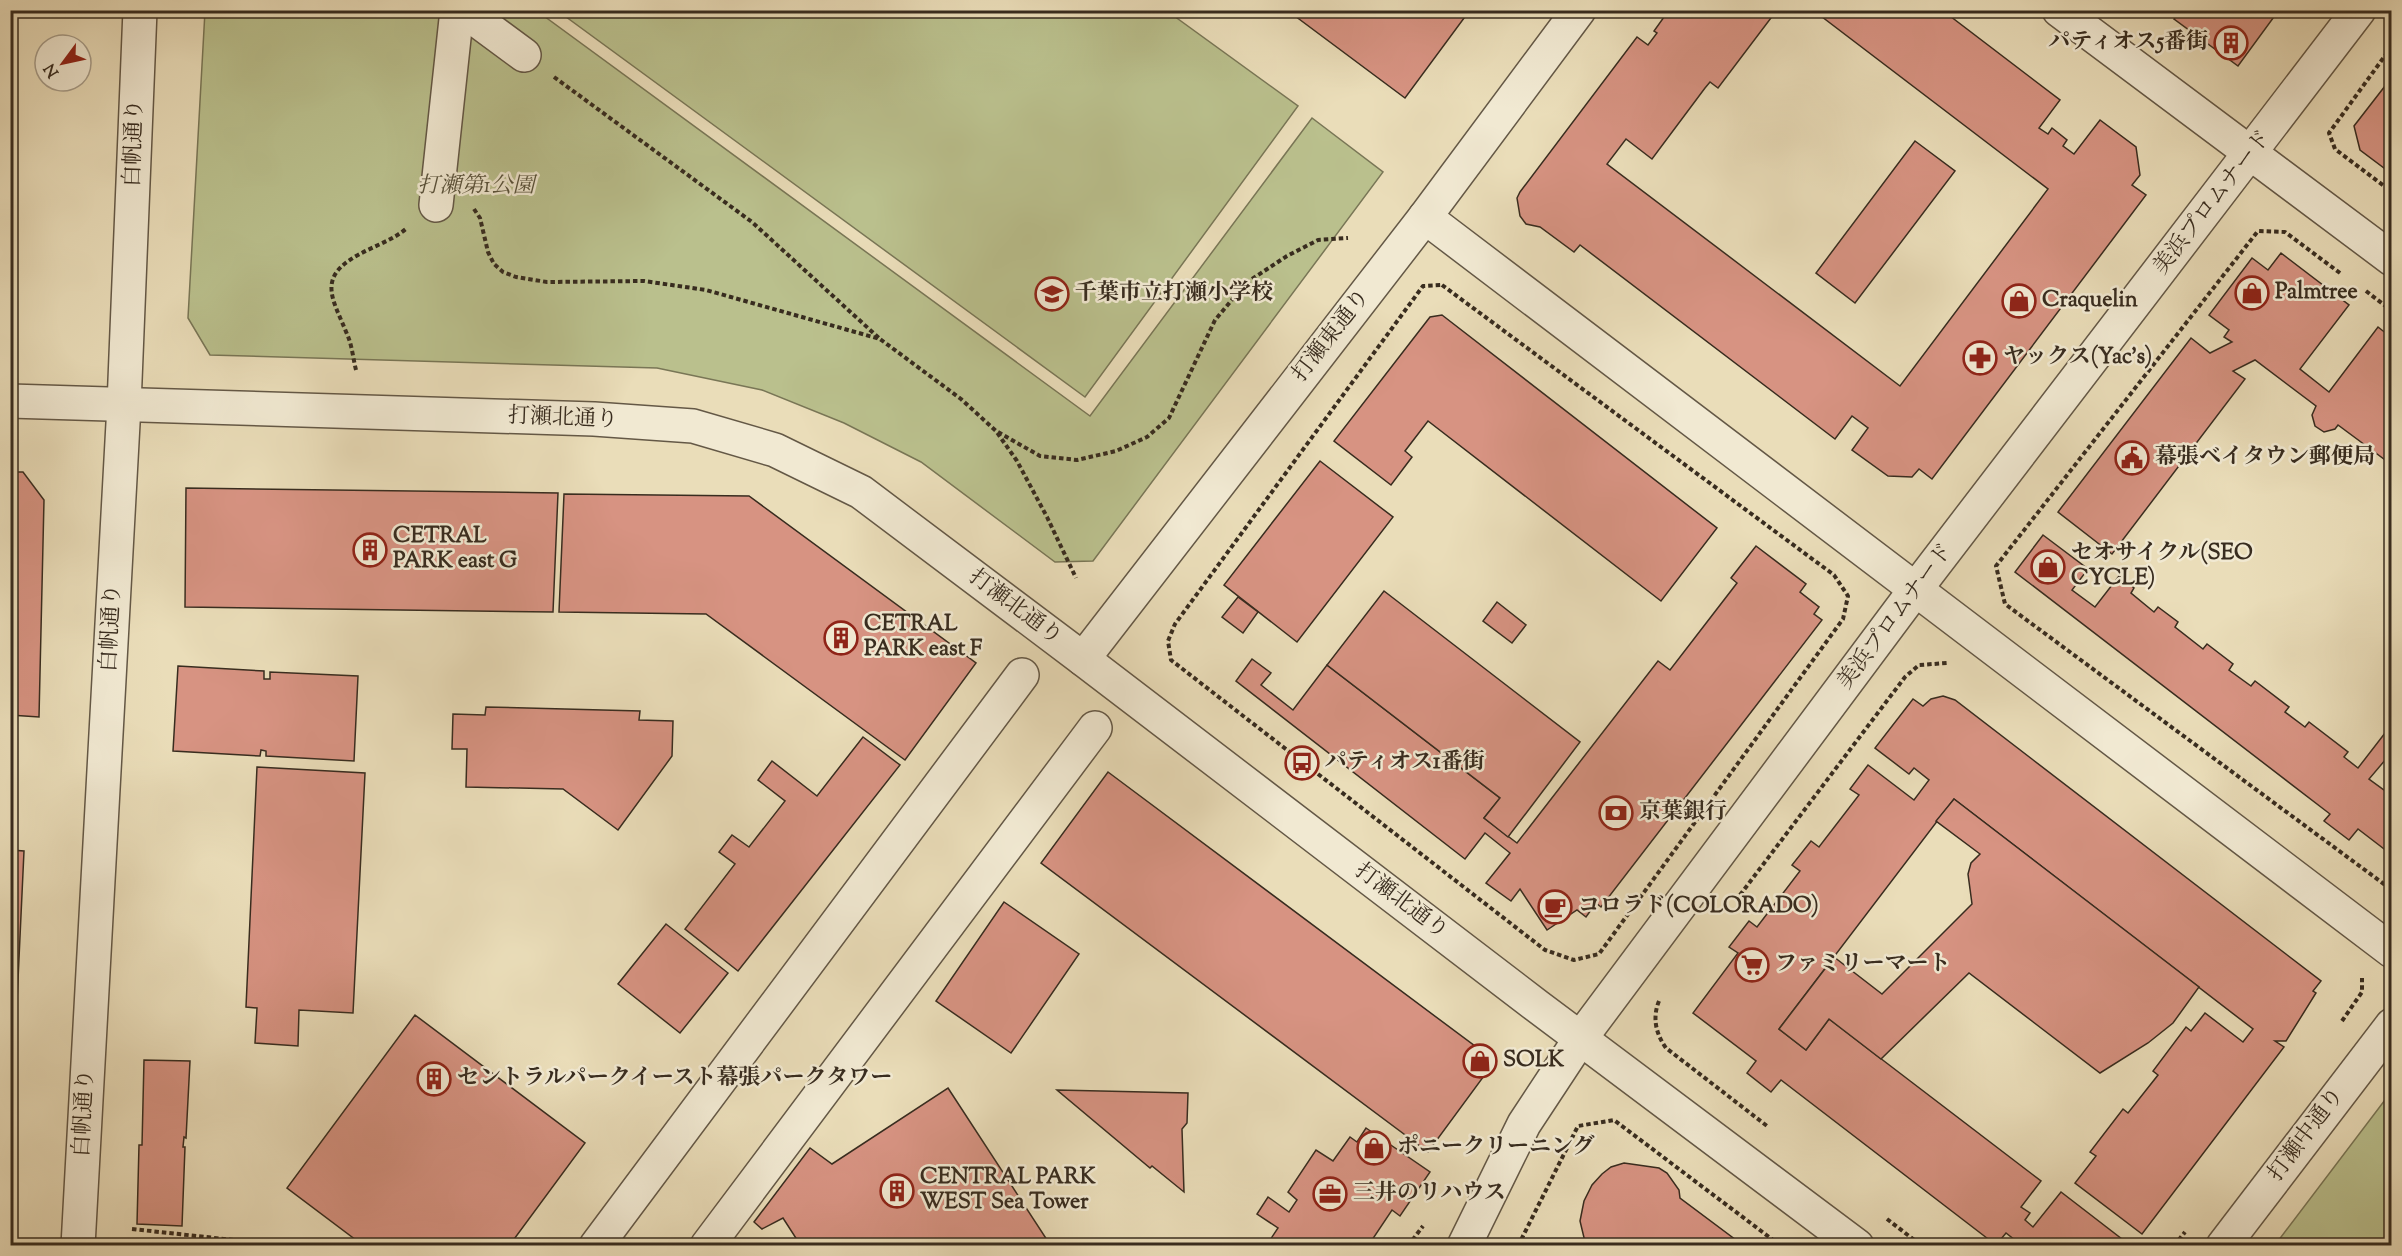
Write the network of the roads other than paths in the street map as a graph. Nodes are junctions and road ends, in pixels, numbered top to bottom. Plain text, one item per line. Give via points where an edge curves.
1 (140, 10) edge
2 (457, 10) edge
3 (463, 10) edge
4 (1579, 10) edge
5 (2059, 10) edge
6 (2359, 10) edge
7 (524, 55) road end
8 (2252, 153) junction
9 (439, 204) road end
10 (1425, 217) junction
11 (2391, 259) edge
12 (10, 401) edge
13 (124, 405) junction
14 (1915, 590) junction
15 (1083, 658) junction
16 (1022, 675) dead end
17 (1095, 728) dead end
18 (2391, 951) edge
19 (2391, 1025) edge
20 (1580, 1038) junction
21 (78, 1245) edge
22 (596, 1245) edge
23 (707, 1245) edge
24 (1464, 1245) edge
25 (1857, 1245) edge
26 (2223, 1245) edge

1 - 13 street, 白帆通り
2 - 9 street
3 - 7 street
4 - 10 street, 打瀬東通り
5 - 8 street
6 - 8 street, 美浜プロムナード
8 - 11 street
8 - 14 street, 美浜プロムナード
10 - 14 street
10 - 15 street, 打瀬東通り
12 - 13 street, 打瀬北通り
13 - 15 street, 打瀬北通り via 594,419 693,426 775,450 861,492
13 - 21 street, 白帆通り
14 - 18 street
14 - 20 street, 美浜プロムナード
15 - 20 street, 打瀬北通り
16 - 22 street
17 - 23 street
19 - 26 street, 打瀬中通り
20 - 24 street, 美浜プロムナード via 1524,1124
20 - 25 street, 打瀬北通り

